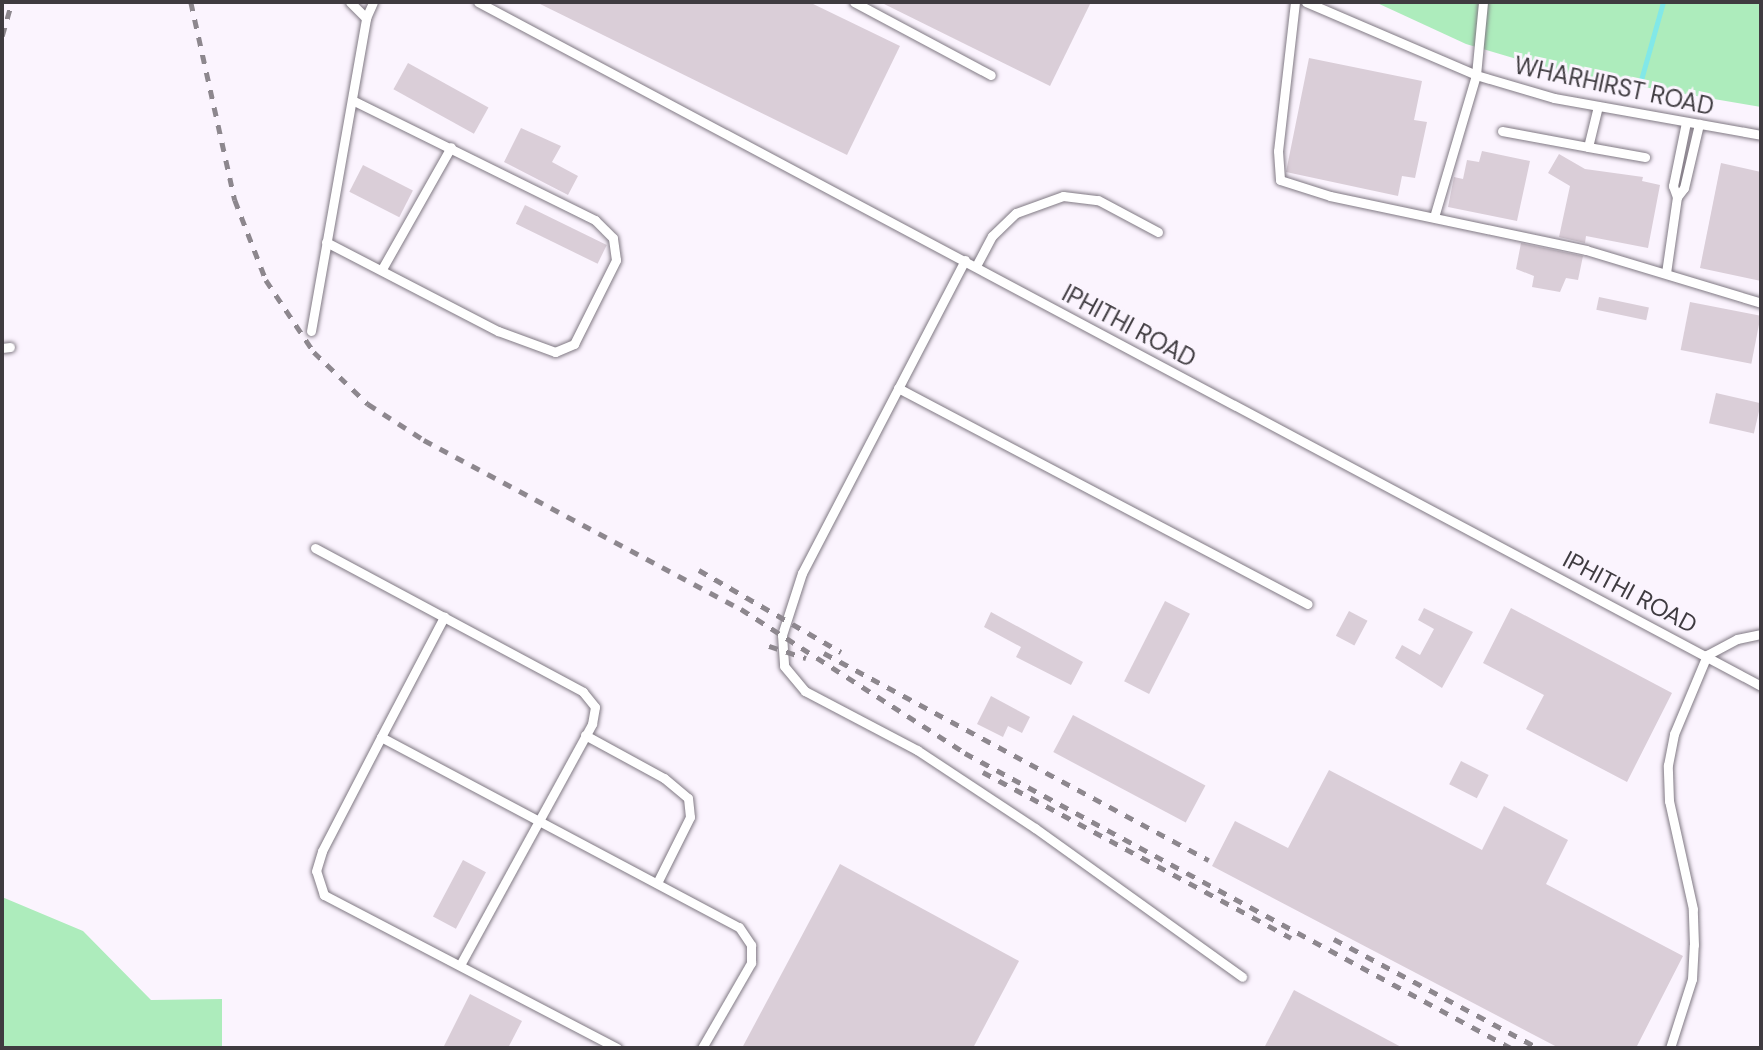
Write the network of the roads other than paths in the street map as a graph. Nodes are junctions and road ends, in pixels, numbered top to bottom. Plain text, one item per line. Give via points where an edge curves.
1 (350, 2) edge
2 (373, 2) edge
3 (478, 2) edge
4 (854, 2) edge
5 (1295, 2) edge
6 (1306, 2) edge
7 (1483, 2) edge
8 (366, 18) junction
9 (991, 75) dead end
10 (1476, 75) junction
11 (352, 100) junction
12 (1598, 106) junction
13 (1686, 122) junction
14 (1699, 124) junction
15 (1502, 131) dead end
16 (1761, 135) edge
17 (451, 147) junction
18 (1588, 147) junction
19 (1645, 157) dead end
20 (1678, 197) junction
21 (1434, 216) junction
22 (1158, 232) dead end
23 (327, 242) junction
24 (965, 260) junction
25 (976, 266) junction
26 (382, 268) junction
27 (1665, 273) junction
28 (1761, 303) edge
29 (311, 331) dead end
30 (898, 388) junction
31 (315, 548) dead end
32 (1307, 604) dead end
33 (444, 617) junction
34 (1761, 634) edge
35 (1707, 655) junction
36 (1761, 686) edge
37 (584, 735) junction
38 (381, 737) junction
39 (538, 820) junction
40 (657, 883) junction
41 (460, 965) junction
42 (1242, 977) dead end
43 (617, 1048) edge
44 (702, 1048) edge
45 (1670, 1048) edge

1 - 8 lane
2 - 8 lane
3 - 24 lane, IPHITHI ROAD
4 - 9 lane
5 - 21 lane via 1278,151 1280,180 1330,196
6 - 10 lane, WHARHIRST ROAD
7 - 10 lane
8 - 11 lane
10 - 12 lane, WHARHIRST ROAD
10 - 21 lane
11 - 17 lane
11 - 23 lane
12 - 13 lane, WHARHIRST ROAD
12 - 18 lane
13 - 14 lane, WHARHIRST ROAD
13 - 20 lane via 1673,186
14 - 16 lane, WHARHIRST ROAD
14 - 20 lane
15 - 18 lane
17 - 26 lane
17 - 26 lane via 595,220 613,237 617,252 613,271 574,344 555,352 527,344
18 - 19 lane
20 - 27 lane
21 - 27 lane
22 - 25 lane via 1089,197 1045,200 1003,224
23 - 26 lane
23 - 29 lane
24 - 25 lane, IPHITHI ROAD
24 - 30 lane
25 - 35 lane, IPHITHI ROAD
27 - 28 lane
30 - 32 lane
30 - 42 lane via 802,573 780,654 791,678 834,707 917,750 1014,814
31 - 33 lane
33 - 37 lane via 591,698 594,718
33 - 38 lane
34 - 35 lane via 1737,639
35 - 36 lane, IPHITHI ROAD
35 - 45 lane via 1679,717 1668,765 1669,801 1693,909 1694,945 1692,979
37 - 39 lane
37 - 40 lane via 664,778 688,798 690,817
38 - 39 lane
38 - 41 lane via 322,851 317,880 324,895
39 - 40 lane
39 - 41 lane
40 - 44 lane via 739,927 751,944 748,971
41 - 43 lane

